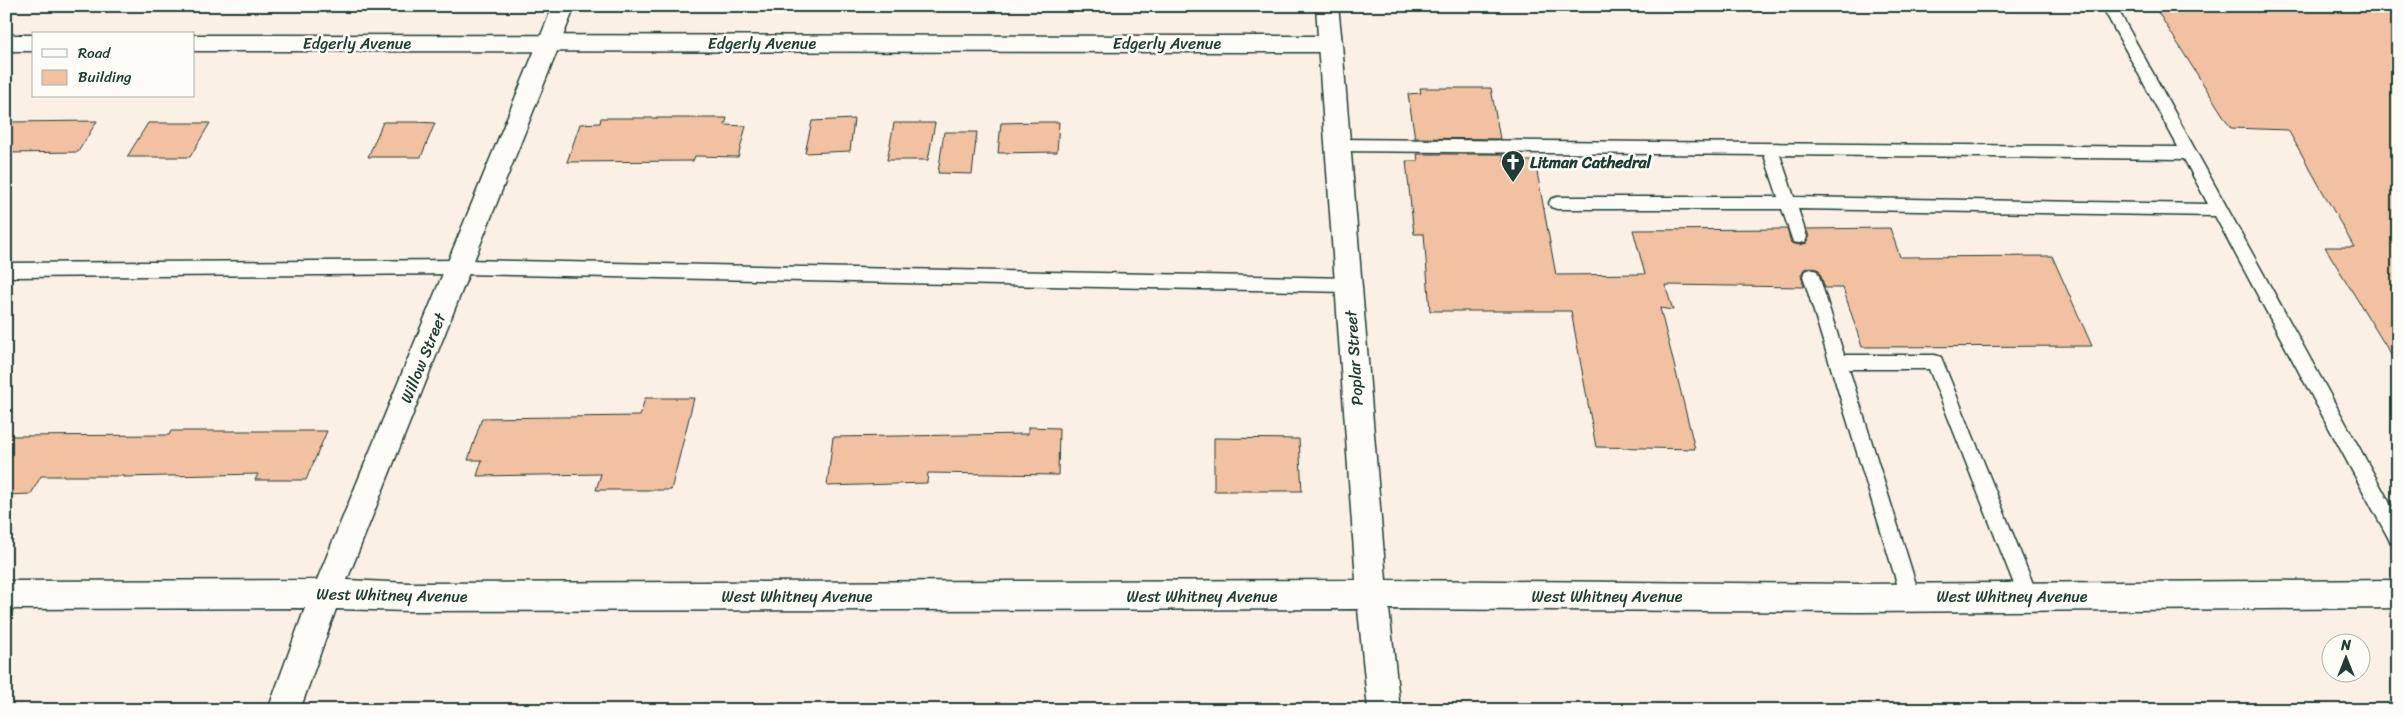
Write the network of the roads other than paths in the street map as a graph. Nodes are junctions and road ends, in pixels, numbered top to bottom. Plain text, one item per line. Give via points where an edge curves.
1 (564, 6) edge
2 (1327, 6) edge
3 (2110, 6) edge
4 (6, 43) edge
5 (32, 43) edge
6 (195, 43) edge
7 (551, 43) junction
8 (1330, 44) junction
9 (1337, 145) junction
10 (1770, 150) junction
11 (2189, 153) junction
12 (1558, 203) dead end
13 (1787, 203) junction
14 (2220, 210) junction
15 (1799, 237) dead end
16 (461, 267) junction
17 (6, 270) edge
18 (1811, 276) dead end
19 (1348, 286) junction
20 (1839, 362) junction
21 (2398, 537) edge
22 (6, 594) edge
23 (326, 594) junction
24 (1372, 594) junction
25 (2398, 594) edge
26 (2028, 596) junction
27 (1910, 597) junction
28 (284, 710) edge
29 (1384, 710) edge

1 - 7 street, Willow Street
2 - 8 street, Poplar Street
3 - 11 lane
4 - 5 street
6 - 7 street, Edgerly Avenue
7 - 8 street, Edgerly Avenue
7 - 16 street, Willow Street
8 - 9 street, Poplar Street
9 - 10 lane
9 - 19 street, Poplar Street
10 - 11 lane
10 - 13 lane
11 - 14 lane
12 - 13 lane
13 - 14 lane
13 - 15 lane
14 - 21 lane
16 - 17 lane
16 - 19 lane
16 - 23 street, Willow Street
18 - 20 lane
19 - 24 street, Poplar Street
20 - 26 lane via 1935,362
20 - 27 lane
22 - 23 street, West Whitney Avenue
23 - 24 street, West Whitney Avenue via 428,597
23 - 28 street, Willow Street
24 - 27 street, West Whitney Avenue
24 - 29 street, Poplar Street
25 - 26 street, West Whitney Avenue
26 - 27 street, West Whitney Avenue

